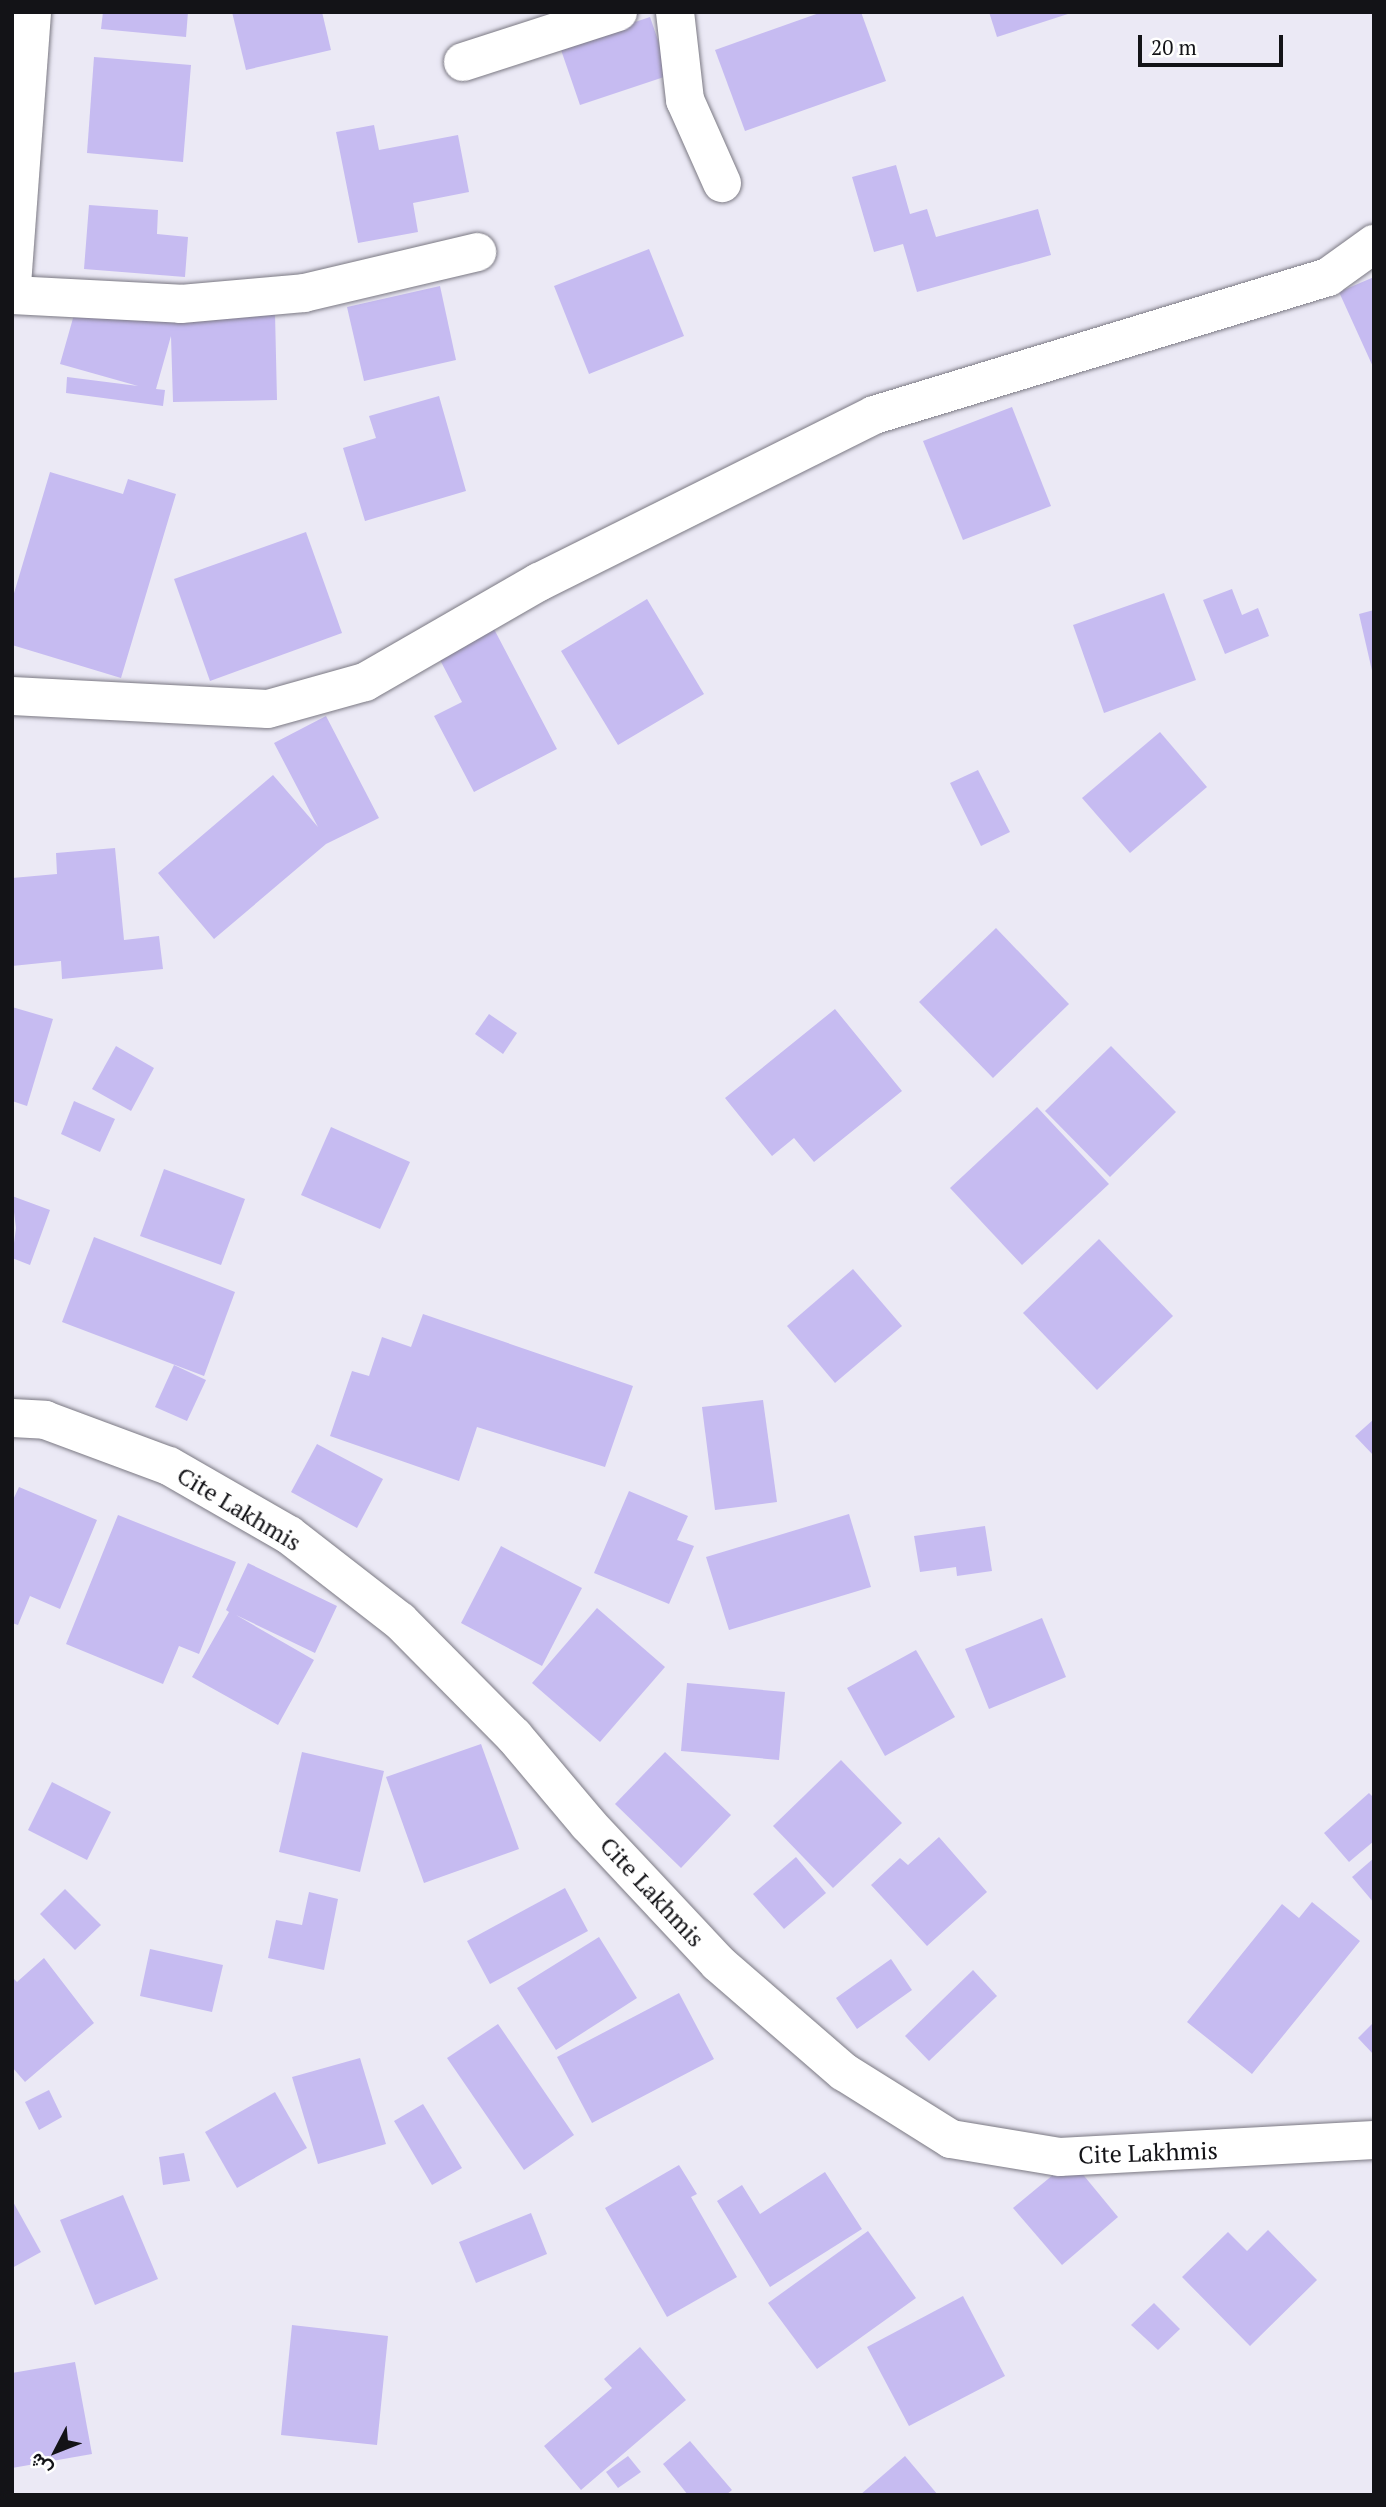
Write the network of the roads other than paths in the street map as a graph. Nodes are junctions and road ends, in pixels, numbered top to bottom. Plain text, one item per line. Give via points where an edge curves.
1 (32, 12) edge
2 (618, 12) edge
3 (675, 12) edge
4 (463, 62) dead end
5 (722, 183) dead end
6 (1374, 244) edge
7 (477, 252) dead end
8 (12, 285) edge
9 (12, 295) edge
10 (12, 696) edge
11 (12, 1418) edge
12 (1374, 2140) edge

1 - 8 street
2 - 4 street
3 - 5 street via 685,100
6 - 10 street via 1328,277 874,415 539,582 365,682 268,709
7 - 9 street via 304,293 181,304
11 - 12 street, Cite Lakhmis via 45,1420 169,1466 289,1535 340,1574 400,1621 514,1737 588,1824 718,1962 844,2072 951,2139 1060,2157

